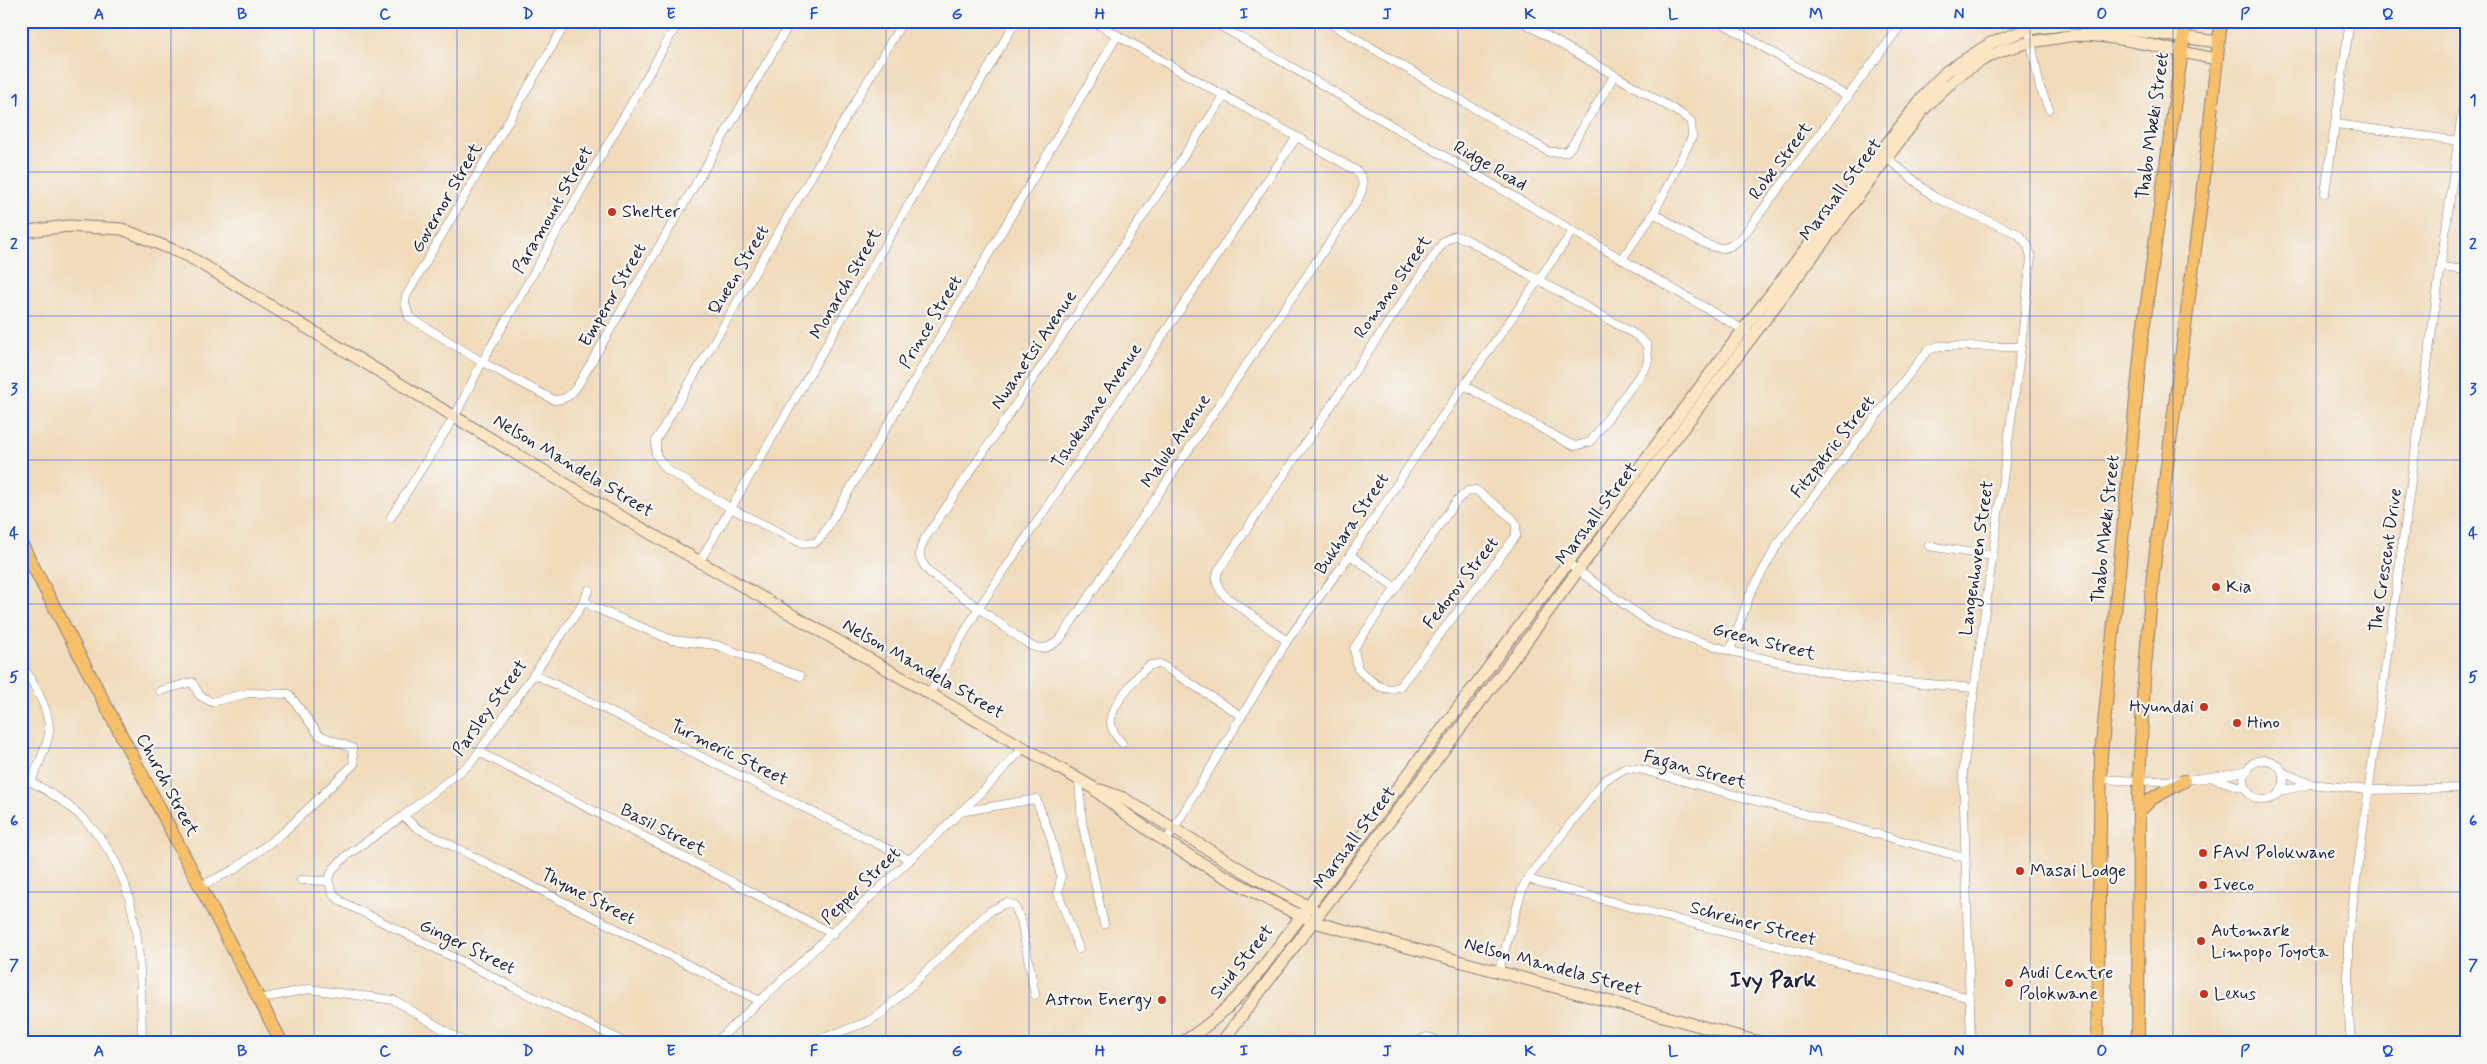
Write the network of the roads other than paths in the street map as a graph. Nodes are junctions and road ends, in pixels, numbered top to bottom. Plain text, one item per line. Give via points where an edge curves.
1 (567, 21) edge
2 (679, 21) edge
3 (791, 21) edge
4 (903, 21) edge
5 (1016, 21) edge
6 (1092, 21) edge
7 (1212, 21) edge
8 (1326, 21) edge
9 (1521, 21) edge
10 (1719, 21) edge
11 (1903, 21) edge
12 (2186, 21) edge
13 (2221, 21) edge
14 (2350, 21) edge
15 (2028, 25) edge
16 (1117, 36) junction
17 (2184, 36) junction
18 (2030, 42) junction
19 (2218, 42) junction
20 (2180, 53) junction
21 (2216, 59) junction
22 (1614, 76) junction
23 (2466, 83) edge
24 (1225, 95) junction
25 (1848, 98) junction
26 (2049, 109) dead end
27 (2336, 124) junction
28 (1296, 138) junction
29 (2462, 142) edge
30 (1887, 158) junction
31 (2325, 193) dead end
32 (1654, 213) junction
33 (21, 232) edge
34 (1573, 232) junction
35 (1622, 259) junction
36 (2441, 267) junction
37 (2466, 270) edge
38 (1538, 279) junction
39 (1748, 333) junction
40 (2021, 347) junction
41 (482, 362) junction
42 (1465, 386) junction
43 (455, 416) junction
44 (732, 509) junction
45 (391, 517) dead end
46 (21, 543) edge
47 (1929, 546) dead end
48 (1350, 556) junction
49 (1992, 556) junction
50 (700, 561) junction
51 (1573, 567) junction
52 (1396, 588) junction
53 (589, 590) dead end
54 (585, 601) junction
55 (978, 609) junction
56 (1287, 641) junction
57 (1730, 650) junction
58 (21, 662) edge
59 (534, 674) junction
60 (800, 676) dead end
61 (1974, 688) junction
62 (160, 691) dead end
63 (929, 694) junction
64 (1240, 715) junction
65 (1122, 743) dead end
66 (1024, 747) junction
67 (479, 752) junction
68 (2248, 770) junction
69 (2282, 772) junction
70 (21, 777) edge
71 (2213, 778) junction
72 (1079, 779) junction
73 (2099, 779) junction
74 (2139, 781) junction
75 (2184, 781) junction
76 (31, 782) junction
77 (2310, 784) junction
78 (1092, 787) junction
79 (2466, 788) edge
80 (2247, 789) junction
81 (2281, 790) junction
82 (2369, 790) junction
83 (960, 812) junction
84 (2139, 812) junction
85 (403, 816) junction
86 (1174, 828) junction
87 (1167, 840) junction
88 (1965, 858) junction
89 (910, 860) junction
90 (1225, 860) junction
91 (1218, 871) junction
92 (1528, 878) junction
93 (301, 880) dead end
94 (328, 881) junction
95 (201, 886) junction
96 (1304, 911) junction
97 (1318, 918) junction
98 (1104, 924) dead end
99 (833, 934) junction
100 (1079, 949) dead end
101 (1499, 970) junction
102 (1035, 995) dead end
103 (1970, 998) junction
104 (259, 999) junction
105 (760, 1001) junction
106 (452, 1035) junction
107 (142, 1043) edge
108 (282, 1043) edge
109 (447, 1043) edge
110 (466, 1043) edge
111 (626, 1043) edge
112 (716, 1043) edge
113 (809, 1043) edge
114 (1181, 1043) edge
115 (1222, 1043) edge
116 (1412, 1043) edge
117 (1446, 1043) edge
118 (1763, 1043) edge
119 (1971, 1043) edge
120 (2097, 1043) edge
121 (2138, 1043) edge
122 (2351, 1043) edge

1 - 41 street, Governor Street via 406,296 409,317
2 - 41 street, Paramount Street
3 - 41 street, Emperor Street via 571,394 563,400 554,400
4 - 44 street, Queen Street via 656,440 656,455 666,469
5 - 44 street, Monarch Street
6 - 16 street
7 - 34 street, Ridge Road
8 - 22 street via 1549,152 1566,152 1571,147
9 - 22 street
10 - 25 street
11 - 25 street, Robe Street
12 - 17 main road, Thabo Mbeki Street
13 - 19 main road
14 - 27 street
15 - 17 street, Marshall Street via 2080,23
15 - 18 street
15 - 39 street, Marshall Street via 1963,59 1929,89
16 - 24 street
16 - 44 street, Prince Street via 823,534 815,543 803,544
17 - 19 street, Marshall Street
17 - 20 main road, Thabo Mbeki Street
18 - 20 street, Marshall Street via 2079,35
18 - 26 street
18 - 30 street, Marshall Street via 2002,49 1968,68 1923,110
19 - 21 main road
20 - 21 street, Marshall Street
20 - 73 main road, Thabo Mbeki Street via 2142,338
21 - 74 main road via 2202,196 2153,574
22 - 32 street via 1691,121 1692,137
23 - 29 street, The Crescent Drive
24 - 28 street
24 - 55 street, Nwanetsi Avenue via 918,552 918,558 930,573
25 - 32 street, Robe Street via 1734,245 1724,248 1708,245
27 - 29 street
27 - 31 street
28 - 55 street, Tshokwane Avenue
28 - 55 street, Malule Avenue via 1352,168 1362,177 1363,186 1356,203 1060,639 1041,650
29 - 36 street, The Crescent Drive
30 - 39 street, Marshall Street
30 - 40 street, Langenhoven Street via 1934,196 2018,234 2028,245 2031,258
32 - 35 street
33 - 43 street, Nelson Mandela Street via 100,226 122,229 151,240 188,256
34 - 35 street, Ridge Road
34 - 38 street, Bukhara Street
35 - 39 street, Ridge Road
36 - 37 street
36 - 82 street, The Crescent Drive
38 - 42 street, Bukhara Street
38 - 42 street, Romano Street via 1644,340 1648,353 1646,367 1595,437 1590,442 1575,446
38 - 56 street, Romano Street via 1460,236 1444,240 1435,250 1218,571 1217,585 1225,596
39 - 51 street, Marshall Street
40 - 49 street, Langenhoven Street
40 - 57 street, Fitzpatric Street via 1938,346 1927,351 1780,540 1750,594
41 - 43 street, Paramount Street
42 - 48 street, Bukhara Street via 1436,424
43 - 45 street, Paramount Street
43 - 50 street, Nelson Mandela Street
44 - 50 street, Monarch Street
46 - 95 main road, Church Street
47 - 49 street
48 - 52 street
48 - 56 street, Bukhara Street
49 - 61 street, Langenhoven Street
50 - 63 street, Nelson Mandela Street
51 - 57 street, Green Street via 1650,623
51 - 96 street, Marshall Street
51 - 97 street, Marshall Street
52 - 52 street, Fedorov Street via 1463,494 1476,490 1516,524 1516,536 1400,686 1388,690 1358,670 1354,648
53 - 54 street, Parsley Street
54 - 59 street, Parsley Street
54 - 60 street via 672,640 716,645
55 - 63 street, Tshokwane Avenue
56 - 64 street, Bukhara Street
57 - 61 street, Green Street via 1842,676
58 - 76 street via 49,726 48,738
59 - 67 street, Parsley Street
59 - 89 street, Turmeric Street
61 - 88 street, Langenhoven Street via 1964,772
62 - 95 street via 192,682 200,696 212,702 248,693 289,694 319,735 352,748 354,764 284,832 235,869
63 - 66 street, Nelson Mandela Street
64 - 65 street via 1160,664 1150,665 1118,703 1111,717 1115,734
64 - 86 street, Bukhara Street
66 - 72 street, Nelson Mandela Street
66 - 83 street, Pepper Street
67 - 85 street, Parsley Street via 463,770
67 - 99 street, Basil Street
68 - 69 street via 2254,763 2264,760 2275,763
68 - 71 street
68 - 80 street via 2245,779
69 - 77 street
69 - 81 street
70 - 76 street
71 - 75 street
71 - 80 street
72 - 78 street, Nelson Mandela Street
72 - 98 street via 1082,822
73 - 74 street
73 - 120 main road, Thabo Mbeki Street
74 - 75 street
74 - 84 main road
75 - 84 main road via 2150,799
76 - 107 street via 87,824 117,864 129,894 138,935
77 - 81 street
77 - 82 street
78 - 86 street, Nelson Mandela Street via 1123,798
78 - 87 street, Nelson Mandela Street
79 - 82 street
80 - 81 street via 2252,796 2264,800 2271,799
82 - 122 street, The Crescent Drive via 2348,946
83 - 89 street, Pepper Street
83 - 100 street via 1036,799 1061,877 1058,893
84 - 121 main road
85 - 94 street, Parsley Street via 346,856 333,868
85 - 105 street, Thyme Street via 417,828
86 - 87 street, Bukhara Street
86 - 90 street, Nelson Mandela Street
87 - 91 street, Nelson Mandela Street
88 - 92 street, Fagan Street via 1626,768 1605,780
88 - 103 street, Langenhoven Street
89 - 99 street, Pepper Street
90 - 91 street
90 - 96 street, Nelson Mandela Street
91 - 96 street, Nelson Mandela Street
92 - 101 street, Fagan Street
92 - 103 street, Schreiner Street
93 - 94 street
94 - 111 street, Ginger Street via 334,895 342,902
95 - 104 main road, Church Street
96 - 97 street, Nelson Mandela Street
96 - 114 street, Suid Street via 1235,1002
97 - 101 street, Nelson Mandela Street via 1333,926
97 - 115 street, Marshall Street
99 - 105 street, Pepper Street
101 - 118 street, Nelson Mandela Street
102 - 113 street via 1021,920 1014,905 1006,903 990,911 882,1013 867,1022
103 - 119 street, Langenhoven Street
104 - 106 street via 309,989 394,1000
104 - 108 main road, Church Street
105 - 112 street, Pepper Street
106 - 109 street
106 - 110 street
116 - 117 street via 1427,1037

